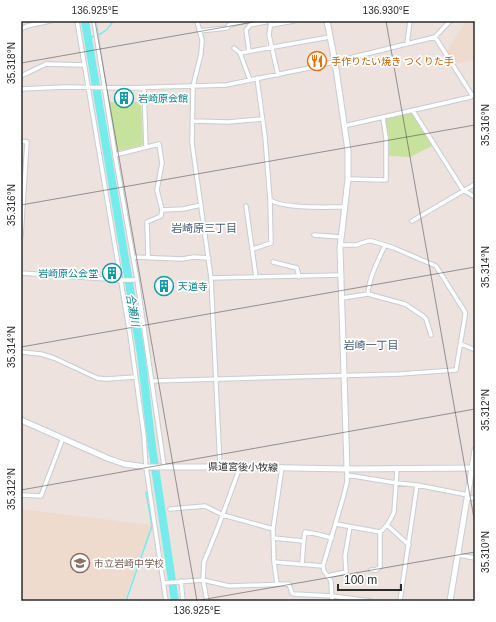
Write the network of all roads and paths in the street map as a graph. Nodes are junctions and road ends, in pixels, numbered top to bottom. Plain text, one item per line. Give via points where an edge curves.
1 (50, 21) edge
2 (77, 21) edge
3 (94, 21) edge
4 (197, 21) edge
5 (247, 21) edge
6 (294, 21) edge
7 (327, 21) edge
8 (410, 21) edge
9 (450, 21) edge
10 (271, 22) edge
11 (228, 23) edge
12 (250, 25) junction
13 (21, 29) edge
14 (199, 31) junction
15 (330, 37) junction
16 (435, 37) junction
17 (407, 44) junction
18 (272, 47) junction
19 (234, 48) dead end
20 (249, 51) junction
21 (240, 53) junction
22 (335, 62) junction
23 (84, 65) junction
24 (278, 75) junction
25 (21, 76) edge
26 (257, 78) junction
27 (250, 80) junction
28 (193, 86) junction
29 (89, 88) junction
30 (104, 88) junction
31 (144, 88) junction
32 (21, 89) edge
33 (413, 111) junction
34 (383, 118) junction
35 (262, 119) junction
36 (193, 121) junction
37 (344, 126) junction
38 (21, 141) edge
39 (146, 147) junction
40 (115, 155) junction
41 (348, 179) junction
42 (475, 184) edge
43 (463, 190) junction
44 (475, 197) edge
45 (270, 200) junction
46 (201, 205) junction
47 (246, 206) dead end
48 (344, 207) junction
49 (162, 210) junction
50 (412, 221) dead end
51 (314, 235) dead end
52 (21, 236) edge
53 (341, 237) junction
54 (340, 245) junction
55 (385, 245) junction
56 (253, 249) junction
57 (133, 257) junction
58 (148, 257) junction
59 (209, 258) junction
60 (273, 262) dead end
61 (21, 273) edge
62 (341, 275) junction
63 (256, 277) junction
64 (299, 277) junction
65 (211, 278) junction
66 (121, 280) junction
67 (134, 280) dead end
68 (368, 294) junction
69 (342, 298) junction
70 (431, 335) dead end
71 (461, 344) junction
72 (475, 350) edge
73 (21, 352) edge
74 (345, 375) junction
75 (136, 377) junction
76 (216, 379) junction
77 (152, 381) junction
78 (21, 420) edge
79 (63, 438) junction
80 (475, 450) edge
81 (164, 466) junction
82 (220, 466) junction
83 (240, 466) junction
84 (147, 467) junction
85 (282, 468) junction
86 (474, 468) edge
87 (397, 469) junction
88 (347, 472) junction
89 (396, 483) junction
90 (417, 485) junction
91 (21, 495) edge
92 (468, 496) junction
93 (475, 498) edge
94 (170, 508) dead end
95 (223, 515) junction
96 (336, 524) junction
97 (387, 525) junction
98 (350, 527) junction
99 (273, 529) junction
100 (380, 532) junction
101 (273, 538) junction
102 (332, 538) junction
103 (303, 541) junction
104 (409, 545) junction
105 (458, 555) junction
106 (475, 558) edge
107 (274, 562) junction
108 (302, 564) junction
109 (323, 566) junction
110 (371, 570) dead end
111 (327, 576) junction
112 (202, 580) junction
113 (180, 582) junction
114 (165, 583) junction
115 (277, 584) junction
116 (332, 596) junction
117 (166, 601) edge
118 (183, 601) edge
119 (207, 601) edge
120 (332, 601) edge
121 (371, 601) edge
122 (400, 601) edge
123 (450, 601) edge

1 - 13 street
2 - 23 street
3 - 30 street
4 - 14 street
5 - 11 street
5 - 12 street
6 - 10 street
7 - 15 street
8 - 17 street
9 - 16 street
10 - 12 street
10 - 18 street via 269,34
11 - 14 street via 227,28
12 - 20 street via 246,30
14 - 28 street via 202,40 201,54
15 - 18 street
15 - 22 street
16 - 17 street
16 - 33 street via 472,95
17 - 22 street
18 - 20 street
18 - 24 street
19 - 21 street
20 - 21 street
21 - 27 street
22 - 24 street
22 - 37 street
23 - 25 street via 46,64
23 - 29 street
24 - 26 street
26 - 27 street
26 - 35 street
27 - 28 street via 226,85
28 - 31 street
28 - 36 street
29 - 30 street
29 - 32 street
29 - 66 street
30 - 31 street
30 - 40 street
31 - 39 street
33 - 34 street
33 - 43 street
34 - 37 street
34 - 41 street via 386,138 386,180
35 - 36 street via 228,122
35 - 45 street
36 - 46 street via 192,143
37 - 41 street via 348,151
38 - 52 street via 27,142
39 - 40 street
39 - 49 street via 159,144 162,163 157,190
40 - 57 street
41 - 48 street
42 - 43 street
43 - 44 street
43 - 50 street
45 - 48 street via 298,206
45 - 56 street via 271,243
46 - 49 street
46 - 59 street
47 - 56 street
48 - 53 street
49 - 58 street via 161,216 147,222
51 - 53 street
53 - 54 street
54 - 55 street via 372,241
54 - 62 street
55 - 68 street via 368,287
55 - 71 street via 433,264 438,269 465,312
56 - 63 street
57 - 58 street
57 - 77 street
58 - 59 street
59 - 65 street
60 - 64 street via 297,268
61 - 66 street
62 - 64 street
62 - 69 street
63 - 64 street
63 - 65 street
65 - 76 street
66 - 67 street
66 - 75 street
68 - 69 street
68 - 70 street via 404,304 421,315 426,319
69 - 74 street
71 - 72 street
71 - 74 street via 454,371
73 - 75 street via 54,358 97,378
74 - 76 street
74 - 88 street
75 - 84 street
76 - 77 street
76 - 82 street
77 - 81 street
78 - 79 street, 県道宮後小牧線
79 - 84 street, 県道宮後小牧線 via 124,464
79 - 91 street via 41,496
80 - 86 street
81 - 82 street, 県道宮後小牧線
81 - 84 street, 県道宮後小牧線
82 - 83 street, 県道宮後小牧線
83 - 85 street, 県道宮後小牧線
83 - 95 street
84 - 114 street
85 - 88 street, 県道宮後小牧線
85 - 99 street
86 - 87 street, 県道宮後小牧線
86 - 92 street
87 - 88 street, 県道宮後小牧線
87 - 89 street
88 - 89 street
88 - 96 street via 347,482
89 - 90 street
89 - 97 street via 394,512
90 - 92 street
90 - 104 street
92 - 93 street
92 - 105 street
94 - 95 street via 205,506
95 - 99 street
95 - 112 street via 204,562
96 - 98 street
96 - 102 street
97 - 100 street
97 - 104 street
98 - 100 street
98 - 111 street via 345,556 346,572
99 - 101 street
100 - 110 street via 380,567
101 - 103 street
101 - 107 street
102 - 103 street via 305,532
102 - 109 street
103 - 108 street
104 - 122 street
105 - 106 street
105 - 123 street
107 - 108 street
107 - 115 street
108 - 109 street
109 - 111 street
111 - 116 street via 331,581
112 - 113 street
112 - 115 street via 229,586
112 - 119 street
113 - 114 street
113 - 118 street
114 - 117 street
115 - 116 street via 289,584 290,591 294,594
116 - 120 street
116 - 121 street

